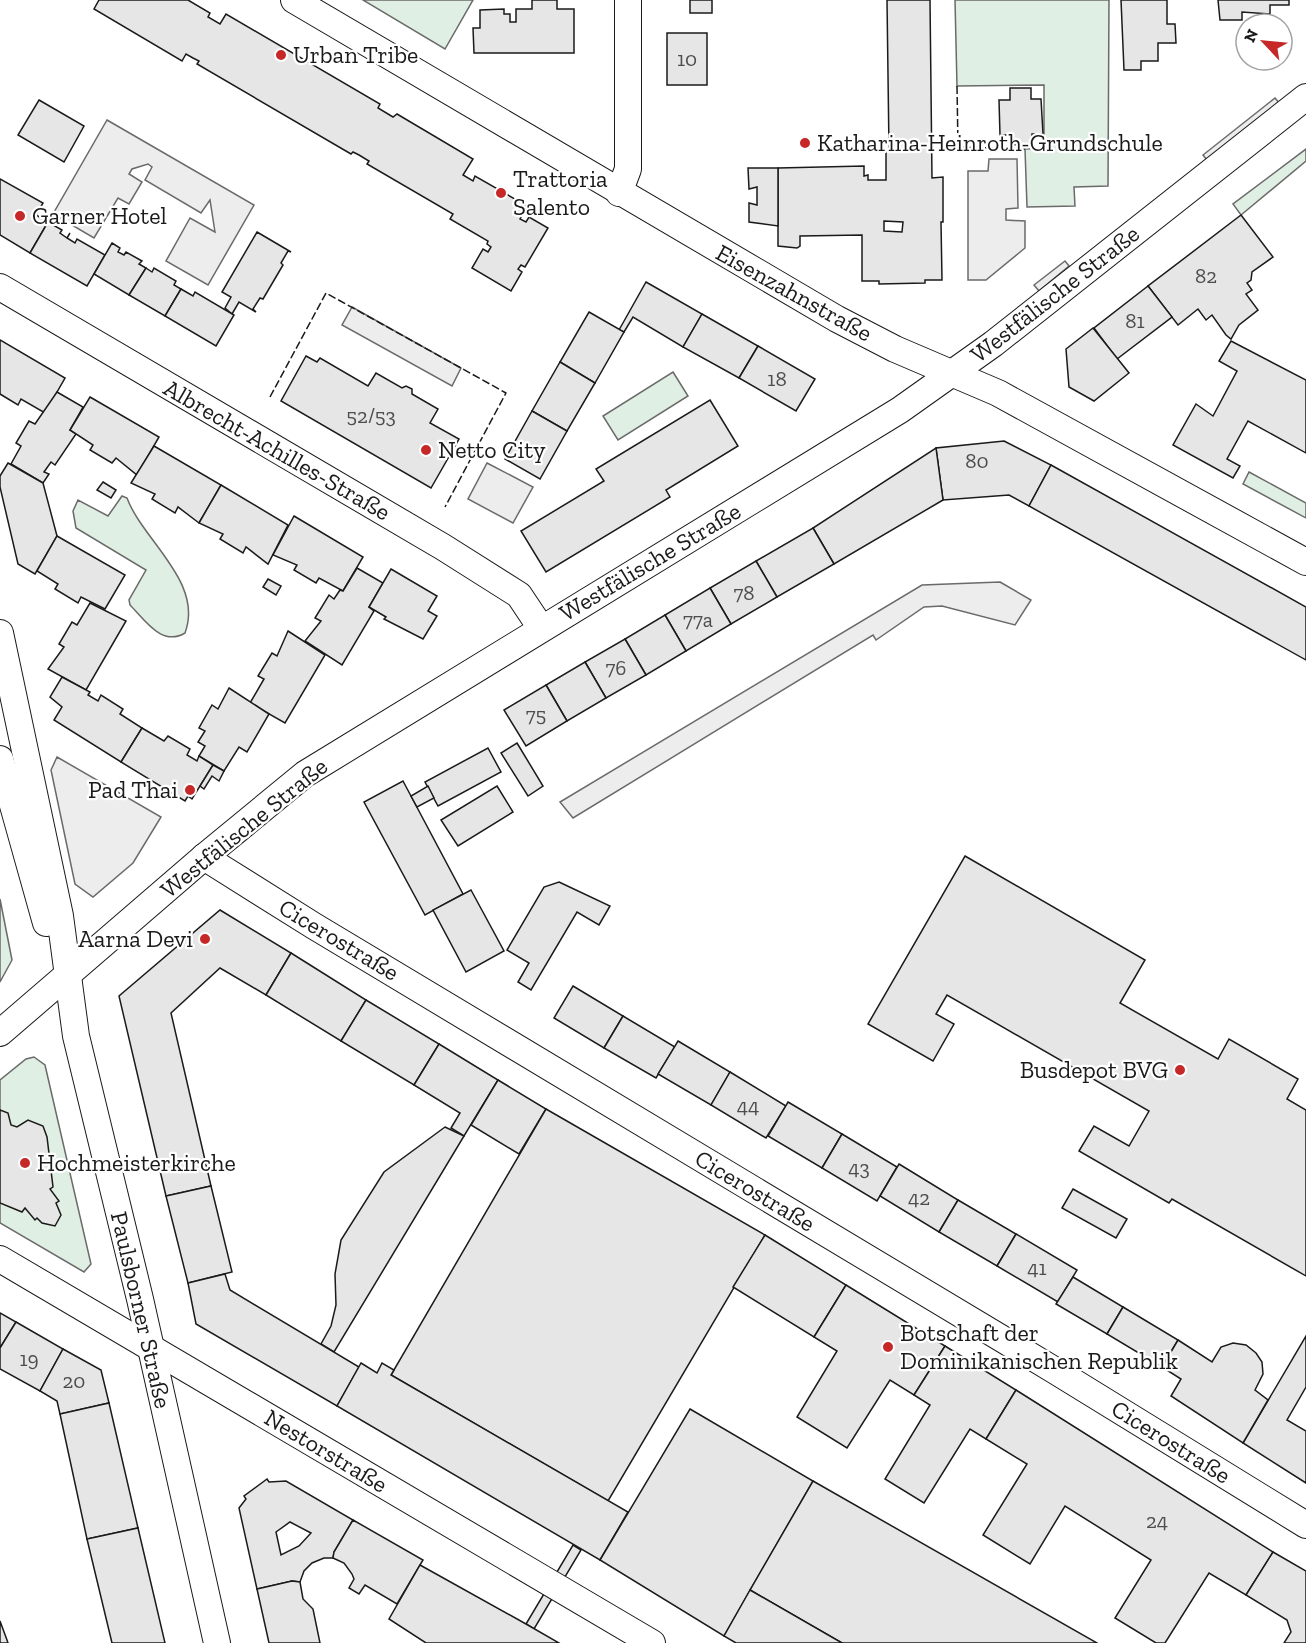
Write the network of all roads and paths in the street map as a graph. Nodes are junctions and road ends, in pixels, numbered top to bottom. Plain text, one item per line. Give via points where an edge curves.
1 (294, 0) edge
2 (627, 0) edge
3 (1306, 97) edge
4 (619, 193) junction
5 (0, 287) edge
6 (952, 373) junction
7 (1306, 562) edge
8 (541, 628) junction
9 (0, 633) edge
10 (0, 759) edge
11 (13, 786) edge
12 (204, 857) junction
13 (68, 976) junction
14 (0, 1033) edge
15 (0, 1259) edge
16 (150, 1346) junction
17 (1306, 1525) edge
18 (217, 1643) edge
19 (652, 1643) edge

1 - 4 street, Eisenzahnstraße
2 - 4 street via 628,169
3 - 6 street, Westfälische Straße
4 - 6 street, Eisenzahnstraße via 837,319
5 - 8 street, Albrecht-Achilles-Straße via 509,589 519,596
6 - 7 street, Eisenzahnstraße via 998,393
6 - 8 street, Westfälische Straße via 900,410
8 - 12 street, Westfälische Straße via 305,774
9 - 11 street, Paulsborner Straße
10 - 11 street, Paulsborner Straße
11 - 13 street, Paulsborner Straße via 60,916
12 - 13 street, Westfälische Straße
12 - 17 street, Cicerostraße
13 - 14 street, Westfälische Straße
13 - 16 street, Paulsborner Straße via 76,1035
15 - 16 street, Nestorstraße
16 - 18 street, Paulsborner Straße
16 - 19 street, Nestorstraße

